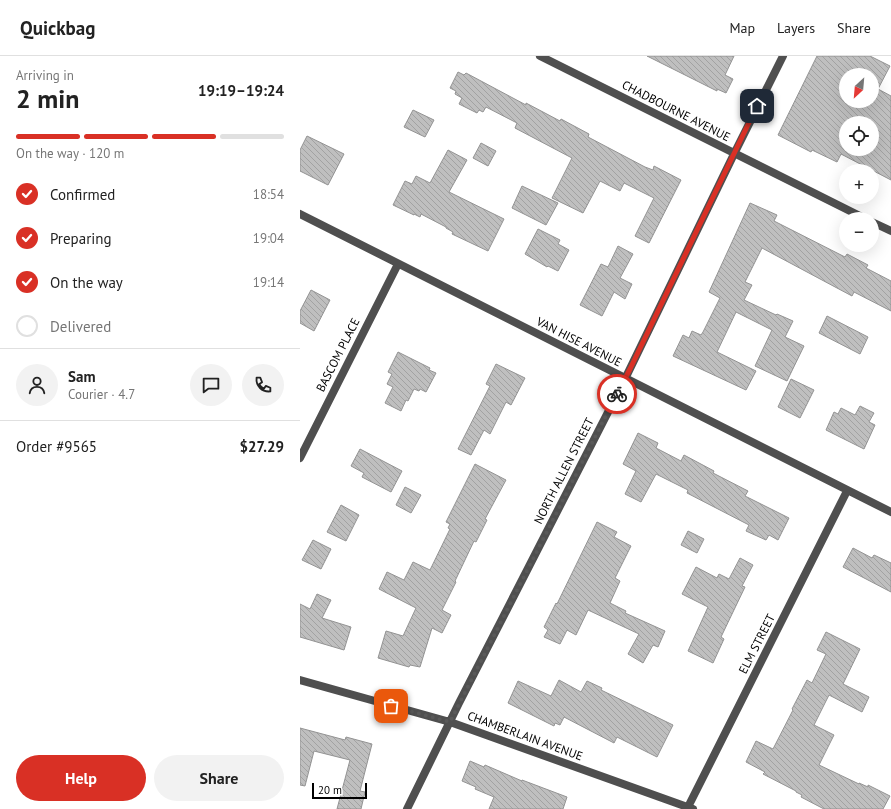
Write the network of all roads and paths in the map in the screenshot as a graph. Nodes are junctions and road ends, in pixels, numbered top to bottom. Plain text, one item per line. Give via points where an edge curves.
1 (540, 56) edge
2 (783, 56) edge
3 (734, 154) junction
4 (852, 212) edge
5 (300, 214) edge
6 (879, 225) edge
7 (891, 231) edge
8 (398, 264) junction
9 (625, 378) junction
10 (300, 457) edge
11 (847, 491) junction
12 (891, 512) edge
13 (300, 680) edge
14 (450, 722) junction
15 (691, 808) edge
16 (407, 809) edge

1 - 3 street, CHADBOURNE AVENUE
2 - 3 street, NORTH ALLEN STREET
3 - 4 street, CHADBOURNE AVENUE
3 - 9 street, NORTH ALLEN STREET
5 - 8 street, VAN HISE AVENUE
6 - 7 street
8 - 9 street, VAN HISE AVENUE
8 - 10 street, BASCOM PLACE
9 - 11 street, VAN HISE AVENUE
9 - 14 street, NORTH ALLEN STREET
11 - 12 street, VAN HISE AVENUE
11 - 15 street, ELM STREET
13 - 14 street, CHAMBERLAIN AVENUE
14 - 15 street, CHAMBERLAIN AVENUE
14 - 16 street, NORTH ALLEN STREET

